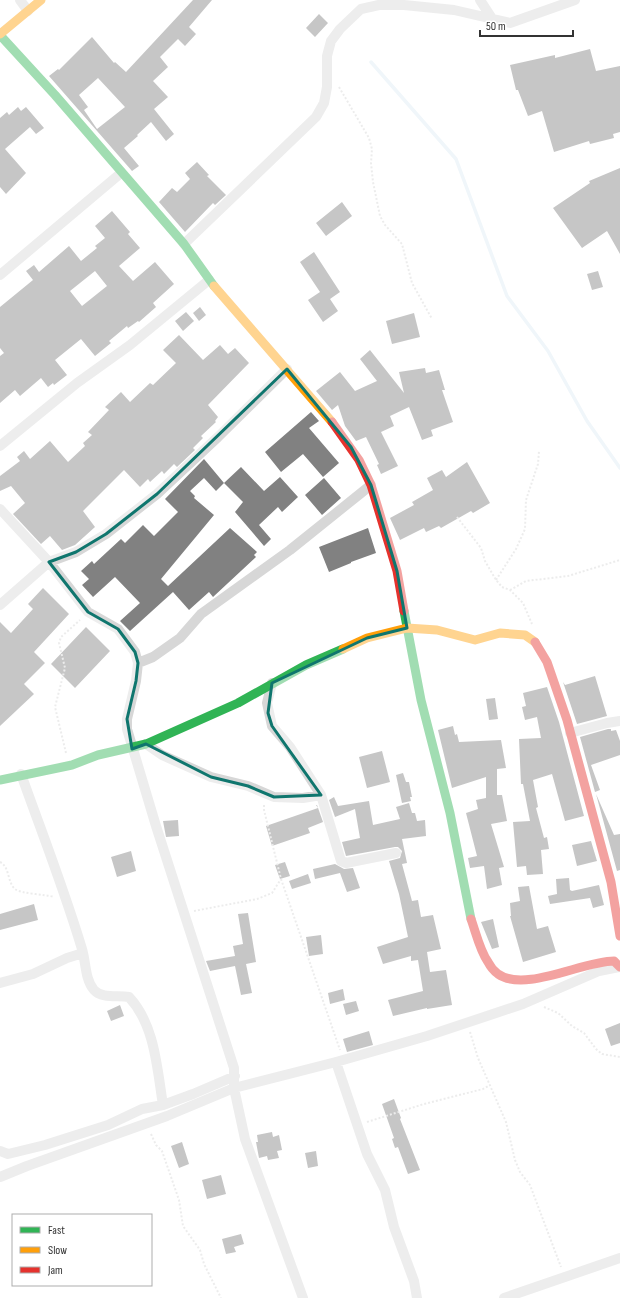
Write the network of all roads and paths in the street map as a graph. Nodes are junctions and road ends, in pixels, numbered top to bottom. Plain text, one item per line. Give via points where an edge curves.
1 (20, 0) edge
2 (41, 0) edge
3 (480, 0) edge
4 (574, 0) edge
5 (28, 11) junction
6 (493, 20) junction
7 (0, 35) edge
8 (337, 83) dead end
9 (121, 173) junction
10 (184, 244) junction
11 (0, 276) edge
12 (209, 280) junction
13 (432, 319) dead end
14 (287, 369) junction
15 (0, 446) edge
16 (540, 451) dead end
17 (371, 485) junction
18 (0, 509) edge
19 (457, 517) dead end
20 (620, 560) edge
21 (49, 562) junction
22 (496, 580) junction
23 (510, 590) junction
24 (0, 605) edge
25 (88, 612) junction
26 (407, 628) junction
27 (533, 628) dead end
28 (138, 663) junction
29 (272, 683) junction
30 (620, 721) edge
31 (570, 733) junction
32 (146, 744) junction
33 (132, 749) junction
34 (72, 765) junction
35 (20, 774) junction
36 (0, 780) edge
37 (264, 794) junction
38 (321, 795) junction
39 (396, 853) dead end
40 (0, 862) edge
41 (281, 880) junction
42 (68, 903) junction
43 (183, 913) junction
44 (620, 936) edge
45 (83, 953) junction
46 (620, 967) edge
47 (0, 983) edge
48 (541, 1007) dead end
49 (468, 1022) junction
50 (620, 1057) edge
51 (340, 1061) junction
52 (235, 1076) junction
53 (490, 1085) junction
54 (234, 1088) junction
55 (163, 1105) junction
56 (146, 1123) junction
57 (358, 1125) junction
58 (0, 1151) edge
59 (0, 1177) edge
60 (620, 1258) edge
61 (564, 1278) junction
62 (221, 1298) edge
63 (303, 1298) edge
64 (417, 1298) edge
65 (504, 1298) edge

1 - 5 street
2 - 5 main road
3 - 6 street
4 - 6 street via 510,23
5 - 7 main road
6 - 10 street via 454,10 404,5 379,5 361,9 331,41 327,56 324,103 316,117
7 - 9 main road
8 - 13 path via 369,138 372,149 370,163 380,216 402,244 412,283
9 - 10 main road
9 - 11 street
10 - 12 main road
12 - 14 main road
12 - 15 street
14 - 17 main road via 351,447
14 - 21 street via 157,494 106,534 76,552
16 - 22 path via 526,500 525,529 516,549
17 - 26 main road via 397,571
17 - 28 street via 290,550 201,614 180,638 153,657
18 - 21 street
19 - 22 path via 481,548
20 - 23 path via 568,576 526,581
21 - 24 street
21 - 25 street
22 - 23 path via 502,587
23 - 27 path via 527,610
25 - 28 street via 118,629 135,652
25 - 34 path via 61,637 60,643 65,668 55,707 66,753
26 - 29 main road via 367,638
26 - 31 main road via 436,630 475,640 500,633 525,635 535,642 547,662
26 - 46 main road via 418,687 450,813 472,919 487,961 498,974 517,980 555,975 603,961 614,961
28 - 33 street via 127,719
29 - 32 main road via 238,703
29 - 38 street via 267,703 272,726 290,747
30 - 31 street
31 - 44 main road via 611,882
32 - 33 main road
32 - 37 street via 162,755 211,777 248,786
33 - 34 main road via 98,755
33 - 43 street
34 - 35 main road
35 - 36 main road
35 - 42 street
37 - 38 street via 287,798
37 - 41 path via 264,810
38 - 39 street via 340,861 346,863
40 - 42 path via 4,864 13,888
41 - 43 path via 272,893 257,899
41 - 51 path
42 - 45 street
43 - 52 street
45 - 47 street via 33,974
45 - 55 street via 90,983 95,991 110,996 129,997 145,1021 156,1061
46 - 49 street via 599,971 523,1004
48 - 50 path via 558,1013 584,1033 602,1054
49 - 51 street
49 - 53 path via 478,1058
51 - 54 street
51 - 57 street
52 - 54 street
52 - 55 street
53 - 57 path via 484,1089 424,1104
53 - 61 path via 506,1122 515,1160 530,1186 559,1258
54 - 56 street
54 - 63 street via 245,1139
55 - 58 street via 142,1109 108,1125 45,1145 8,1154
56 - 59 street
56 - 62 path via 153,1140 162,1151 179,1200 183,1226 200,1250
57 - 64 street via 367,1154 385,1190
60 - 61 street
61 - 65 street

